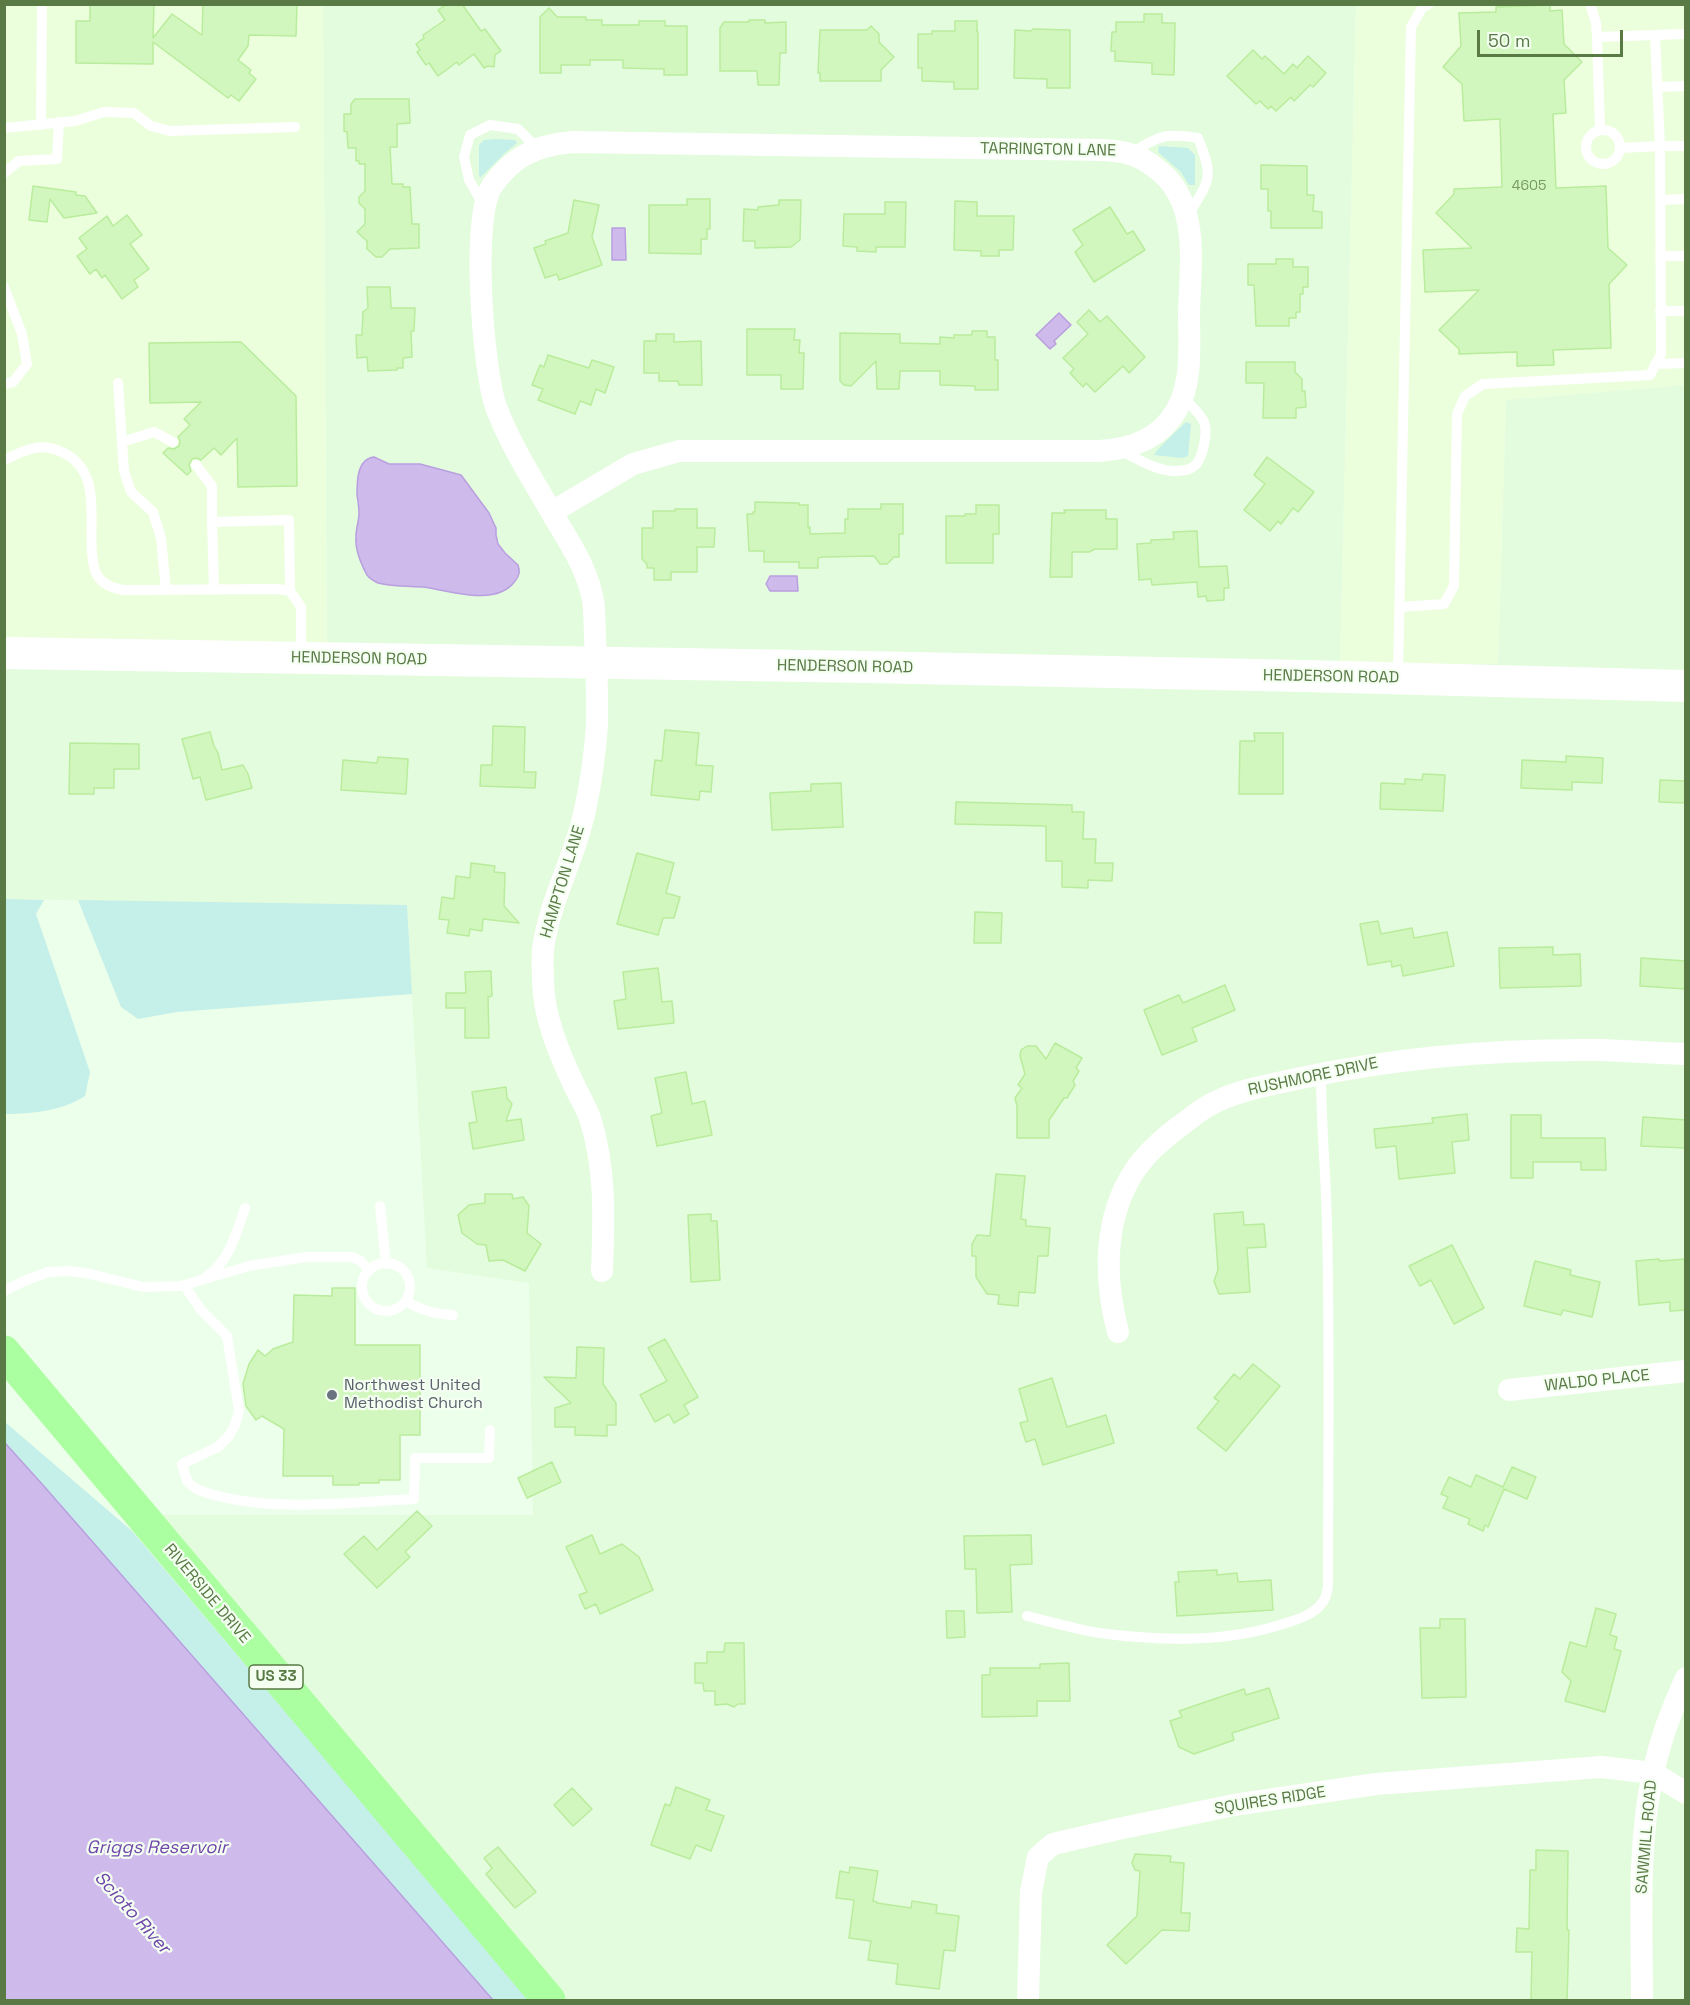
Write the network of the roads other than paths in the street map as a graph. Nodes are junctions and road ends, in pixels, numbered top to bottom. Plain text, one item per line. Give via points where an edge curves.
1 (42, 4) edge
2 (1429, 4) edge
3 (1590, 4) edge
4 (1686, 34) edge
5 (1655, 35) junction
6 (1597, 37) junction
7 (1686, 86) edge
8 (1657, 87) junction
9 (59, 122) junction
10 (41, 124) junction
11 (295, 127) dead end
12 (4, 128) edge
13 (1600, 130) junction
14 (1660, 146) junction
15 (1686, 146) edge
16 (537, 148) junction
17 (1620, 148) junction
18 (1132, 153) junction
19 (4, 173) edge
20 (1686, 199) edge
21 (1660, 200) junction
22 (484, 207) junction
23 (1188, 215) junction
24 (1660, 256) junction
25 (1686, 256) edge
26 (4, 287) edge
27 (1686, 310) edge
28 (1660, 311) junction
29 (1686, 363) edge
30 (1655, 364) junction
31 (118, 383) dead end
32 (4, 384) edge
33 (1183, 397) junction
34 (122, 442) junction
35 (173, 442) dead end
36 (1120, 450) junction
37 (4, 460) edge
38 (196, 465) dead end
39 (552, 512) junction
40 (212, 522) junction
41 (214, 589) junction
42 (166, 590) junction
43 (290, 591) junction
44 (1400, 607) junction
45 (4, 653) edge
46 (301, 658) junction
47 (595, 662) junction
48 (1398, 678) junction
49 (1686, 686) edge
50 (1686, 1054) edge
51 (1321, 1074) junction
52 (380, 1206) dead end
53 (246, 1208) dead end
54 (386, 1264) junction
55 (369, 1271) junction
56 (602, 1271) dead end
57 (201, 1281) junction
58 (184, 1285) junction
59 (4, 1291) edge
60 (406, 1301) junction
61 (453, 1316) dead end
62 (1118, 1332) dead end
63 (4, 1352) edge
64 (1686, 1371) edge
65 (1509, 1390) dead end
66 (490, 1430) dead end
67 (1027, 1616) dead end
68 (1686, 1678) edge
69 (1653, 1773) junction
70 (1686, 1793) edge
71 (549, 2001) edge
72 (1028, 2001) edge
73 (1642, 2001) edge

1 - 10 lane
2 - 44 lane via 1422,8 1411,27
3 - 6 lane
4 - 5 lane
5 - 6 lane
5 - 8 lane
6 - 13 lane
7 - 8 lane
8 - 14 lane
9 - 10 lane
9 - 11 lane via 104,112 134,113 151,126 170,131
9 - 19 lane via 57,159 19,161
10 - 12 lane
13 - 17 lane via 1615,135
13 - 17 lane via 1588,141 1587,152 1594,161 1610,162
14 - 15 lane
14 - 17 lane
14 - 21 lane
16 - 18 street, TARRINGTON LANE via 573,142
16 - 22 street, TARRINGTON LANE via 506,170 491,188
16 - 22 lane via 518,129 490,125 470,135 464,157 469,180
18 - 23 street, TARRINGTON LANE via 1165,175
18 - 23 lane via 1150,140 1172,134 1198,138 1208,163 1207,186
20 - 21 lane
21 - 24 lane
22 - 39 street, TARRINGTON LANE via 481,300 495,405 516,452
23 - 33 street, TARRINGTON LANE via 1188,368
24 - 25 lane
24 - 28 lane
26 - 32 lane via 22,334 27,364 13,382
27 - 28 lane
28 - 30 lane via 1661,354
29 - 30 lane
30 - 44 lane via 1650,375 1483,384 1465,396 1457,414 1454,586 1444,604
31 - 34 lane
33 - 36 street, TARRINGTON LANE via 1160,430 1141,444
33 - 36 lane via 1204,422 1203,449 1194,467 1183,471 1154,468
34 - 35 lane via 154,432
34 - 42 lane via 124,471 131,492 153,512
36 - 39 street, TARRINGTON LANE via 680,451 633,464
37 - 42 lane via 31,448 50,447 76,460 85,472 91,494 91,544 98,576 117,589
38 - 40 lane via 212,486
39 - 47 street, TARRINGTON LANE via 592,589
40 - 41 lane
40 - 43 lane via 289,520
41 - 42 lane
41 - 43 lane
43 - 46 lane via 301,607
44 - 48 lane
45 - 46 main road, HENDERSON ROAD
46 - 47 main road, HENDERSON ROAD
47 - 48 main road, HENDERSON ROAD
47 - 56 street, HAMPTON LANE via 597,725 592,770 584,813 543,950 543,985 547,1019 589,1116 600,1158
48 - 49 main road, HENDERSON ROAD
50 - 51 street, RUSHMORE DRIVE via 1599,1050 1493,1053 1388,1062
51 - 62 street, RUSHMORE DRIVE via 1244,1090 1206,1107 1154,1148 1135,1170 1121,1197 1110,1235 1108,1283
51 - 67 lane via 1329,1318 1328,1586 1324,1602 1315,1611 1266,1630 1217,1637 1166,1638 1097,1632
52 - 54 lane
53 - 57 lane via 228,1254
54 - 55 lane
54 - 60 lane via 398,1266 408,1278
55 - 57 lane via 352,1257 306,1257 249,1266
55 - 60 lane via 364,1277 363,1292 371,1305 385,1311
57 - 58 lane
58 - 59 lane via 143,1287 70,1271 48,1272
58 - 66 lane via 201,1310 227,1336 239,1411 235,1425 218,1448 182,1464 188,1483 197,1490 251,1502 291,1505 414,1498 415,1458 489,1458
60 - 61 lane via 435,1314
63 - 71 main road, RIVERSIDE DRIVE / US 33
64 - 65 street, WALDO PLACE
68 - 69 street, SAWMILL ROAD
69 - 70 street
69 - 72 street, SQUIRES RIDGE via 1601,1767 1376,1784 1234,1805 1053,1844 1038,1857 1031,1892
69 - 73 street, SAWMILL ROAD via 1642,1870

